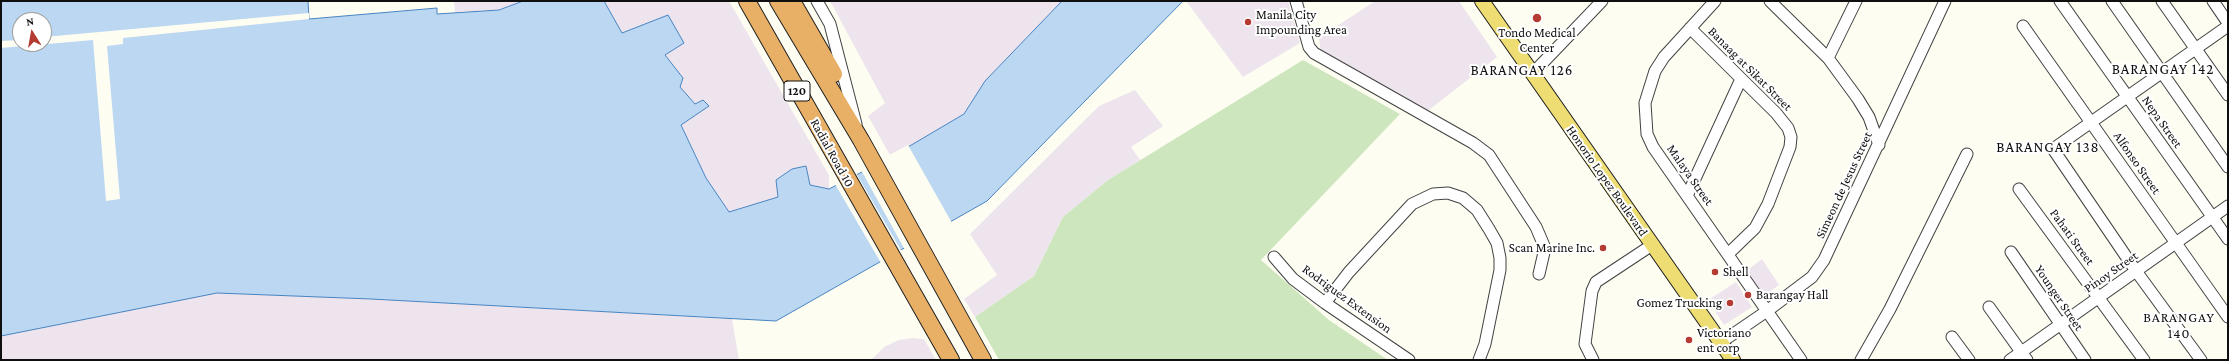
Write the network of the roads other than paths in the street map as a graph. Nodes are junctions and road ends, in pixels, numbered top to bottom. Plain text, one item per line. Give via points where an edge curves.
1 (778, 1) edge
2 (792, 1) edge
3 (817, 1) edge
4 (1296, 1) edge
5 (1482, 1) edge
6 (1602, 1) edge
7 (1715, 1) edge
8 (1770, 1) edge
9 (1856, 1) edge
10 (1944, 1) edge
11 (2060, 1) edge
12 (2112, 1) edge
13 (2162, 1) edge
14 (2213, 1) edge
15 (747, 2) edge
16 (2228, 23) edge
17 (2022, 26) dead end
18 (2228, 26) edge
19 (1690, 28) junction
20 (2196, 49) junction
21 (1828, 58) junction
22 (1533, 73) junction
23 (2161, 73) junction
24 (1741, 79) junction
25 (2228, 95) edge
26 (2128, 97) junction
27 (2091, 122) junction
28 (861, 140) junction
29 (1879, 146) junction
30 (1966, 154) dead end
31 (2228, 167) edge
32 (2019, 189) dead end
33 (1687, 196) junction
34 (2228, 206) edge
35 (2212, 217) junction
36 (2228, 238) edge
37 (2176, 243) junction
38 (1652, 245) junction
39 (2011, 252) dead end
40 (1728, 254) junction
41 (1274, 257) dead end
42 (2136, 271) junction
43 (1539, 274) dead end
44 (2099, 297) junction
45 (1325, 303) junction
46 (1990, 307) dead end
47 (1767, 311) junction
48 (2228, 317) edge
49 (2060, 325) junction
50 (1952, 337) dead end
51 (1720, 343) junction
52 (2024, 356) edge
53 (950, 360) edge
54 (983, 360) edge
55 (1409, 360) edge
56 (1478, 360) edge
57 (1593, 360) edge
58 (1733, 360) edge
59 (1801, 360) edge
60 (1860, 360) edge
61 (1970, 360) edge
62 (2010, 360) edge
63 (2085, 360) edge
64 (2144, 360) edge
65 (2201, 360) edge

1 - 28 highway, 120
2 - 28 highway via 833,72
3 - 28 street via 830,24
4 - 43 street via 1309,47 1314,53 1490,155 1536,227 1545,248
5 - 22 main road, Honorio Lopez Boulevard
6 - 22 street
7 - 19 street, Malaya Street
8 - 21 street
9 - 21 street
10 - 29 street, Simeon de Jesus Street
11 - 26 street, Nepa Street
12 - 23 street
13 - 20 street
14 - 16 street
15 - 53 highway, Radial Road 10 / 120
17 - 27 street, Alfonso Street
18 - 20 street
19 - 24 street, Banaag at Sikat Street
19 - 33 street, Malaya Street via 1655,71 1645,103 1647,134 1653,147
20 - 23 street
20 - 25 street
21 - 29 street via 1869,117
22 - 38 main road, Honorio Lopez Boulevard
23 - 26 street
23 - 31 street
24 - 33 street
24 - 40 street, Banaag at Sikat Street via 1776,113 1788,128 1791,138 1790,147 1768,204 1755,228
26 - 27 street
26 - 35 street, Nepa Street
27 - 37 street, Alfonso Street
27 - 42 street via 2053,149
28 - 54 highway, 120
29 - 47 street, Simeon de Jesus Street via 1824,260 1812,277
30 - 60 street via 1890,309
32 - 44 street, Pahati Street
33 - 40 street, Malaya Street
34 - 35 street, Pinoy Street
35 - 36 street, Nepa Street
35 - 37 street, Pinoy Street
37 - 42 street, Pinoy Street
37 - 48 street, Alfonso Street
38 - 51 main road, Honorio Lopez Boulevard
38 - 57 street via 1596,282 1592,291 1585,344
39 - 49 street, Younger Street
40 - 47 street, Malaya Street
41 - 45 street, Rodriguez Extension via 1293,278
42 - 44 street, Pinoy Street
42 - 65 street
44 - 49 street, Pinoy Street
44 - 64 street, Pahati Street
45 - 55 street, Rodriguez Extension
45 - 56 street via 1349,272 1412,204 1433,194 1448,193 1463,198 1477,210 1497,243 1500,258 1500,270 1485,344
46 - 52 street
47 - 51 street, Simeon de Jesus Street
47 - 59 street, Malaya Street
49 - 52 street, Pinoy Street
49 - 63 street, Younger Street
50 - 61 street
51 - 58 main road, Honorio Lopez Boulevard
52 - 62 street, Pinoy Street

